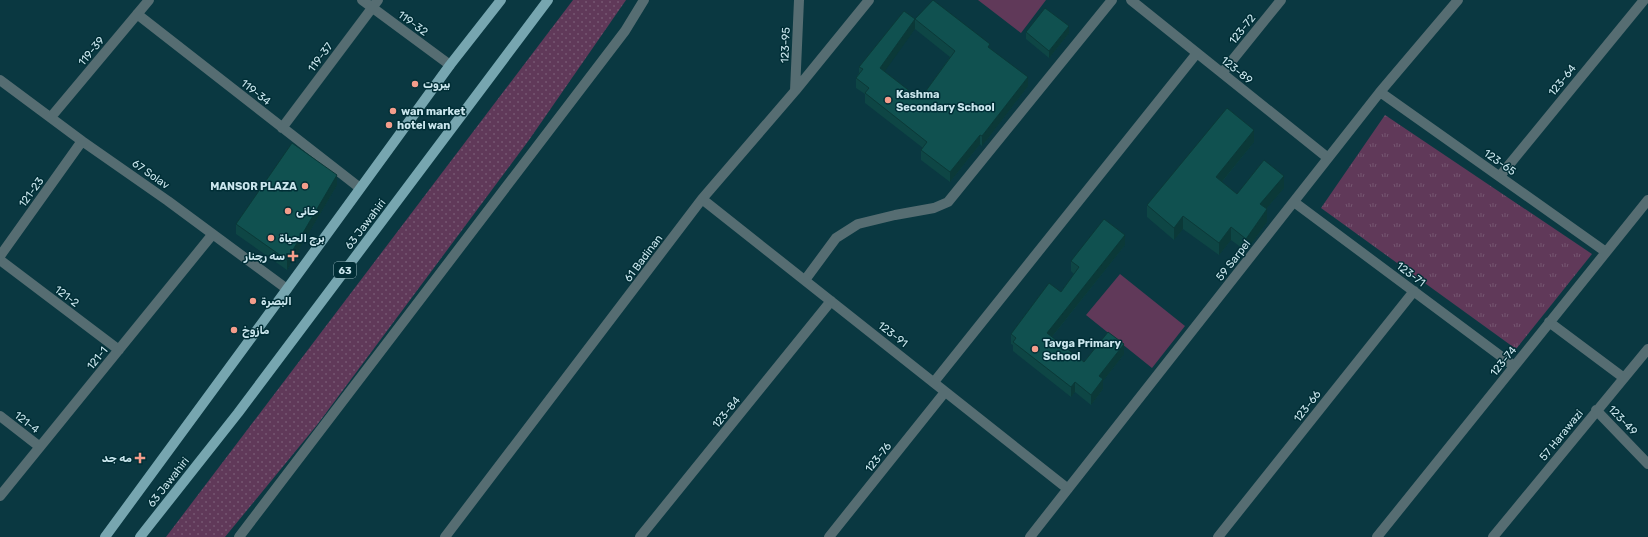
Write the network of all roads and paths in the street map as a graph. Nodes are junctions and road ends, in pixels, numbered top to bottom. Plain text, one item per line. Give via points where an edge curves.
1 (149, 0) edge
2 (362, 0) edge
3 (501, 0) edge
4 (548, 0) edge
5 (644, 0) edge
6 (799, 0) edge
7 (869, 0) edge
8 (1112, 0) edge
9 (1131, 0) edge
10 (1281, 0) edge
11 (1458, 0) edge
12 (1644, 0) edge
13 (375, 4) edge
14 (137, 14) junction
15 (1197, 53) junction
16 (450, 65) junction
17 (1222, 73) junction
18 (0, 80) edge
19 (795, 91) junction
20 (1380, 92) junction
21 (51, 117) junction
22 (282, 128) junction
23 (82, 141) junction
24 (1328, 158) junction
25 (1500, 176) junction
26 (360, 188) junction
27 (702, 200) junction
28 (1648, 200) edge
29 (1294, 202) junction
30 (212, 235) junction
31 (1606, 252) junction
32 (0, 256) edge
33 (0, 260) edge
34 (805, 280) junction
35 (287, 289) junction
36 (1414, 291) junction
37 (831, 302) junction
38 (1550, 322) junction
39 (1648, 349) edge
40 (119, 350) junction
41 (1514, 366) junction
42 (1624, 378) junction
43 (934, 382) junction
44 (945, 392) junction
45 (1596, 410) junction
46 (0, 416) edge
47 (40, 447) junction
48 (1648, 464) edge
49 (1068, 489) junction
50 (0, 496) edge
51 (105, 537) edge
52 (140, 537) edge
53 (239, 537) edge
54 (444, 537) edge
55 (640, 537) edge
56 (829, 537) edge
57 (1030, 537) edge
58 (1218, 537) edge
59 (1376, 537) edge
60 (1493, 537) edge

1 - 14 street, 119-39
2 - 13 street, 119-32
3 - 16 main road, 63 Jawahiri
4 - 52 main road, 63 Jawahiri / 63 via 238,413
5 - 53 street via 625,31
6 - 19 street, 123-95
7 - 19 street, 61 Badinan
8 - 34 street via 948,202 934,208 858,224 836,238
9 - 15 street, 123-89
10 - 17 street, 123-72
11 - 20 street, 59 Sarpel
12 - 25 street, 123-64
13 - 16 street, 119-32
13 - 22 street, 119-37
14 - 21 street, 119-39
14 - 22 street, 119-34
15 - 17 street, 123-89
15 - 43 street
16 - 26 main road, 63 Jawahiri
17 - 24 street, 123-89
18 - 21 street, 67 Solav
19 - 27 street, 61 Badinan
20 - 24 street, 59 Sarpel
20 - 25 street, 123-65
21 - 23 street, 67 Solav
22 - 26 street, 119-34
23 - 30 street, 67 Solav
23 - 32 street, 121-23
24 - 29 street, 59 Sarpel
25 - 31 street, 123-65
26 - 35 main road, 63 Jawahiri
27 - 34 street, 123-91
27 - 54 street, 61 Badinan
28 - 31 street, 123-74
29 - 36 street, 123-71
29 - 49 street, 59 Sarpel
30 - 35 street, 67 Solav
30 - 40 street, 121-1
31 - 38 street, 123-74
33 - 40 street, 121-2
34 - 37 street, 123-91
35 - 51 main road, 63 Jawahiri
36 - 41 street, 123-71
36 - 58 street, 123-66
37 - 43 street, 123-91
37 - 55 street, 123-84
38 - 41 street, 123-74
38 - 42 street
39 - 42 street, 57 Harawazi
40 - 47 street, 121-1
41 - 59 street, 123-74
42 - 45 street, 57 Harawazi
43 - 44 street, 123-91
44 - 49 street, 123-91
44 - 56 street, 123-76
45 - 48 street, 123-49
45 - 60 street, 57 Harawazi
46 - 47 street, 121-4
47 - 50 street, 121-1
49 - 57 street, 59 Sarpel

